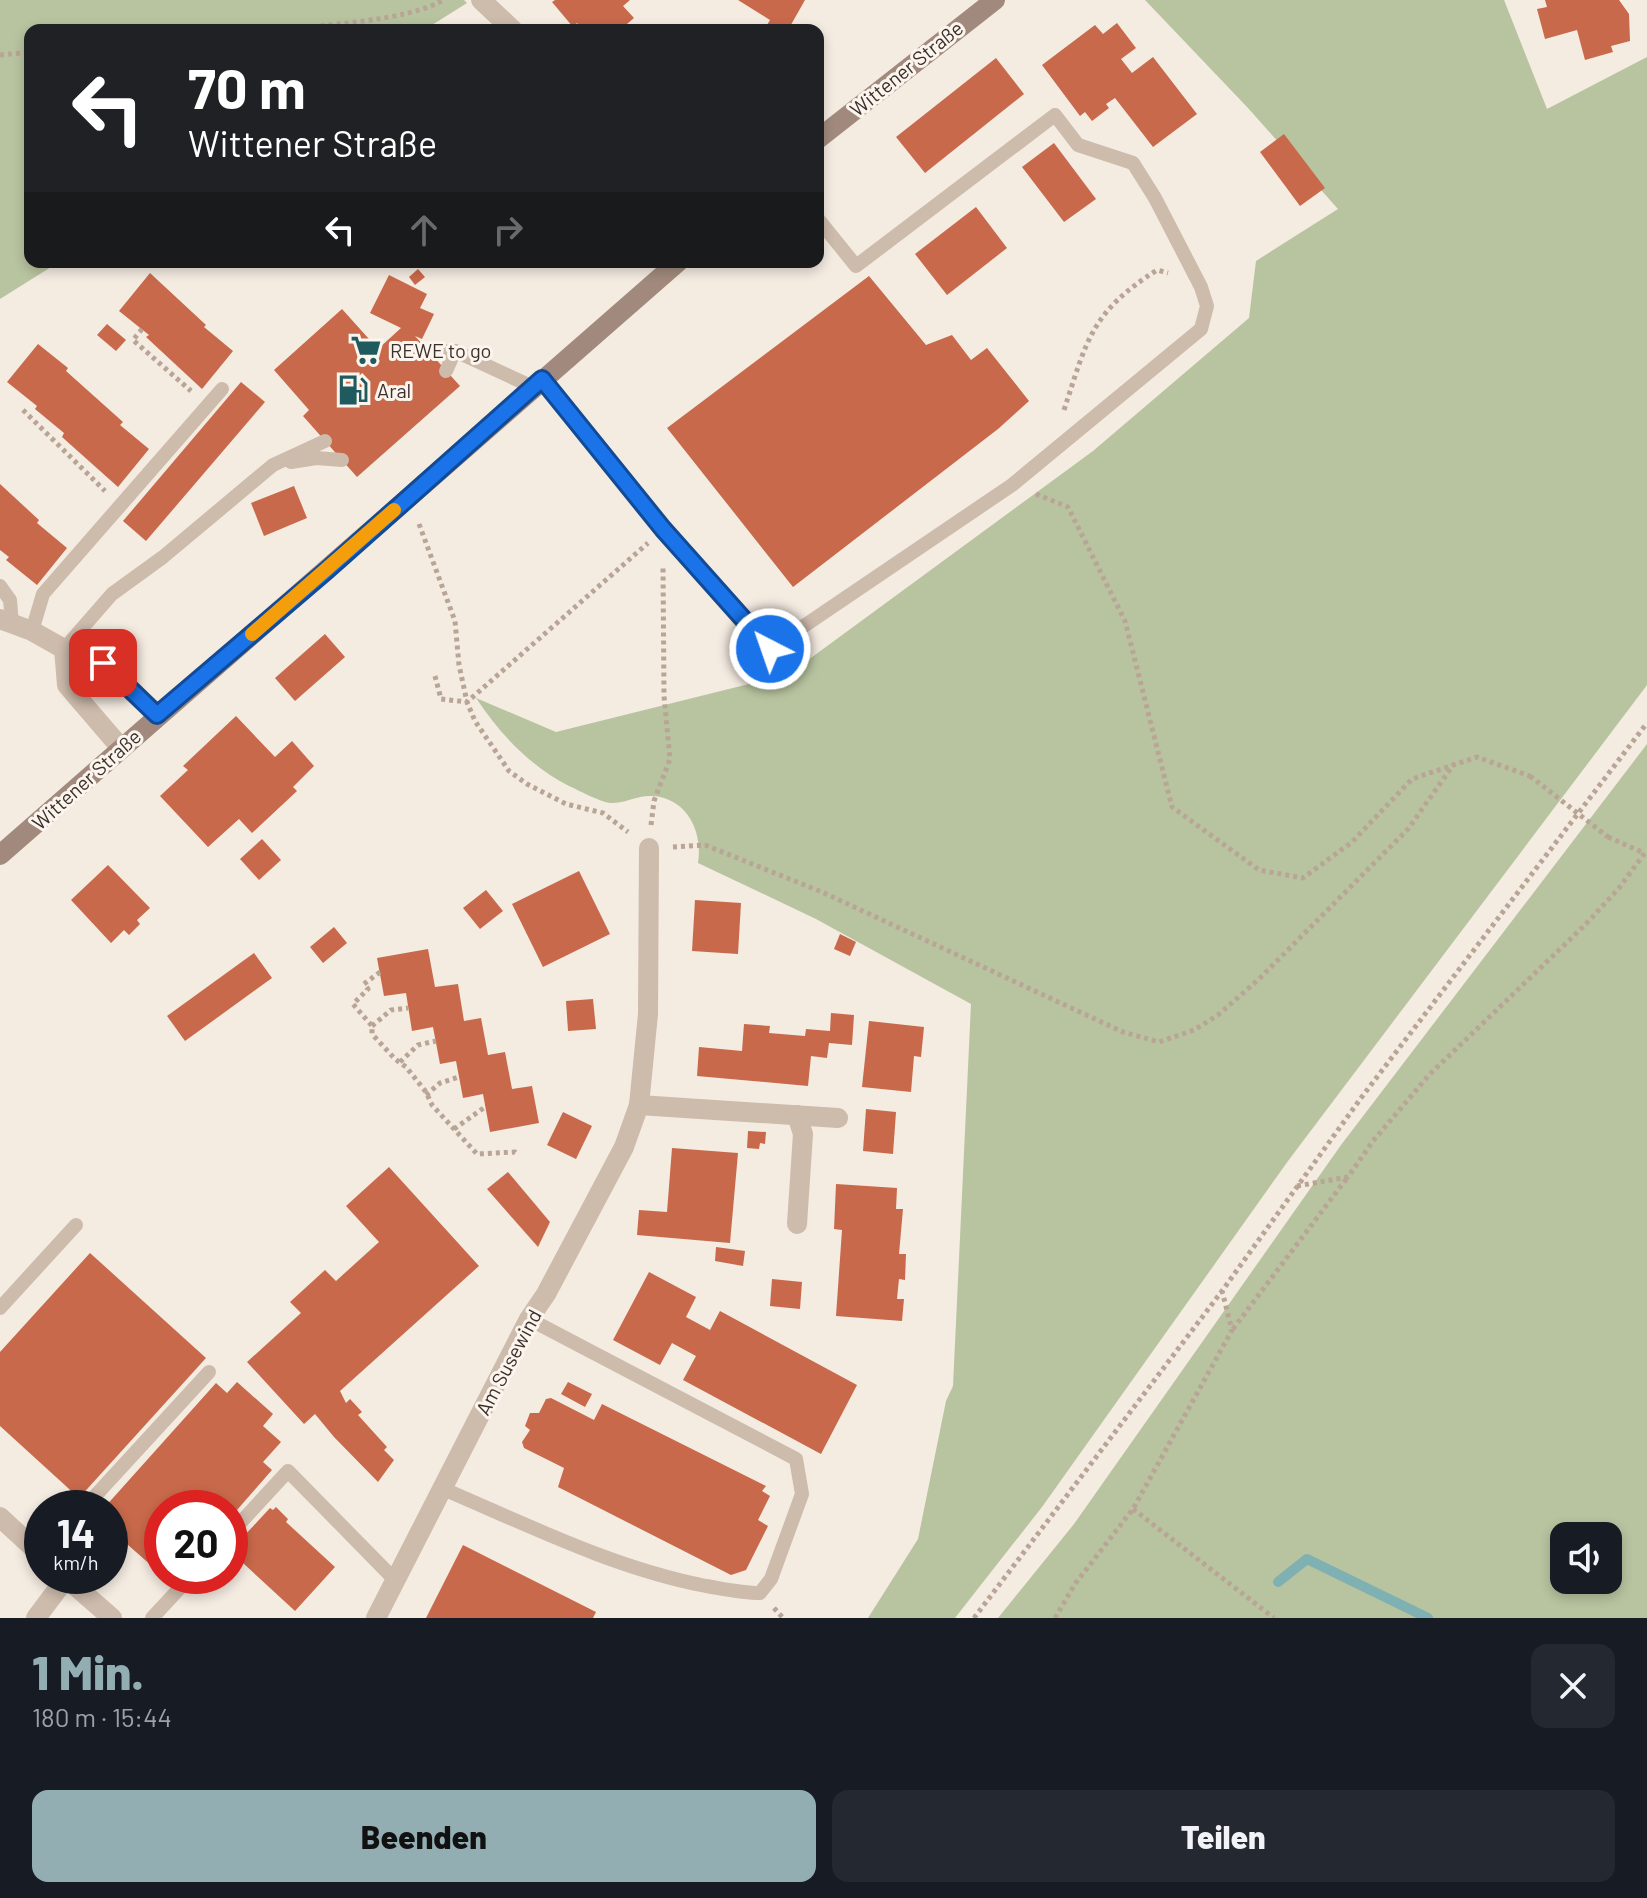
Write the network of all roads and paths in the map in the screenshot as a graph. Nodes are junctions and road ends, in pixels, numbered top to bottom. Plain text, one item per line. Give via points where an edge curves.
1 (443, 0) edge
2 (481, 0) edge
3 (995, 0) edge
4 (323, 24) edge
5 (507, 24) edge
6 (24, 53) edge
7 (0, 55) edge
8 (824, 134) edge
9 (824, 226) edge
10 (671, 268) edge
11 (1201, 287) junction
12 (142, 329) dead end
13 (455, 351) junction
14 (429, 352) dead end
15 (171, 358) dead end
16 (163, 367) junction
17 (446, 371) dead end
18 (537, 383) junction
19 (222, 389) dead end
20 (208, 405) junction
21 (23, 410) dead end
22 (325, 441) dead end
23 (1050, 453) junction
24 (342, 460) dead end
25 (273, 465) junction
26 (1012, 485) junction
27 (409, 497) junction
28 (120, 505) junction
29 (663, 529) junction
30 (0, 586) edge
31 (6, 621) edge
32 (32, 631) junction
33 (64, 649) junction
34 (435, 676) dead end
35 (467, 702) junction
36 (157, 715) junction
37 (1647, 723) edge
38 (121, 748) junction
39 (1454, 764) junction
40 (649, 848) junction
41 (1646, 851) edge
42 (0, 855) edge
43 (380, 972) dead end
44 (408, 1008) dead end
45 (372, 1026) junction
46 (436, 1041) dead end
47 (400, 1062) junction
48 (459, 1077) dead end
49 (426, 1095) junction
50 (639, 1105) junction
51 (485, 1107) dead end
52 (797, 1115) junction
53 (838, 1118) dead end
54 (454, 1129) junction
55 (518, 1155) dead end
56 (1348, 1177) junction
57 (1296, 1186) junction
58 (797, 1224) dead end
59 (76, 1225) dead end
60 (1222, 1291) junction
61 (0, 1308) edge
62 (529, 1319) junction
63 (1232, 1330) junction
64 (209, 1372) dead end
65 (441, 1488) junction
66 (101, 1490) edge
67 (1133, 1509) junction
68 (248, 1514) edge
69 (0, 1517) edge
70 (24, 1539) edge
71 (395, 1580) junction
72 (53, 1594) edge
73 (84, 1594) edge
74 (174, 1594) edge
75 (36, 1618) edge
76 (112, 1618) edge
77 (152, 1618) edge
78 (376, 1618) edge
79 (974, 1618) edge
80 (1055, 1618) edge
81 (1274, 1618) edge

1 - 4 path via 397,15
2 - 5 street
3 - 8 main road, Wittener Straße
6 - 7 path
9 - 11 lane via 856,266 1055,115 1078,145 1133,163
10 - 18 main road, Wittener Straße
11 - 23 lane via 1207,306 1201,329
11 - 23 path via 1157,270 1129,287 1103,313 1086,344
12 - 16 path via 133,340
13 - 14 lane
13 - 17 lane
13 - 18 lane
15 - 16 path
16 - 20 path
18 - 27 main road, Wittener Straße
18 - 29 lane
19 - 20 lane
20 - 28 lane
21 - 28 path
22 - 25 lane
23 - 26 lane
24 - 25 lane
25 - 33 lane via 112,594
26 - 29 lane via 770,649
26 - 39 path via 1068,507 1104,578 1125,621 1172,807 1259,870 1303,878 1352,842 1412,779
27 - 35 path via 455,621
27 - 36 main road, Wittener Straße
28 - 32 lane via 43,594
29 - 35 path
29 - 40 path via 664,696 670,759 654,801
30 - 31 lane via 10,600
31 - 32 street
32 - 33 street
33 - 36 street via 103,663
33 - 38 street via 67,685
34 - 35 path via 441,699
35 - 40 path via 509,771 566,804 603,813
36 - 38 main road, Wittener Straße
37 - 57 path
38 - 42 main road, Wittener Straße
39 - 40 path via 1408,829 1259,979 1218,1015 1159,1042 1109,1026 822,892 705,845
39 - 41 path, bridge via 1477,757 1530,776 1608,837
40 - 50 street, Am Susewind via 648,1014
41 - 56 path via 1586,924 1429,1075
43 - 45 path via 364,984 368,989 353,1004
44 - 45 path via 391,1010
45 - 47 path via 372,1034
46 - 47 path via 418,1045
47 - 49 path
48 - 49 path
49 - 54 path
50 - 52 street
50 - 62 street, Am Susewind via 624,1147
51 - 54 path
52 - 53 street
52 - 58 street via 803,1134
54 - 55 path via 477,1154
56 - 57 path
56 - 63 path
57 - 60 path
59 - 61 lane
60 - 63 path
60 - 79 path
62 - 65 street, Am Susewind
62 - 65 lane via 796,1459 802,1494 771,1579 760,1593 684,1582 613,1561
63 - 67 path
64 - 66 lane
65 - 71 street, Am Susewind
67 - 80 path
67 - 81 path
68 - 71 lane via 288,1471
69 - 70 street
71 - 78 street, Am Susewind
72 - 75 street
73 - 76 street
74 - 77 lane

